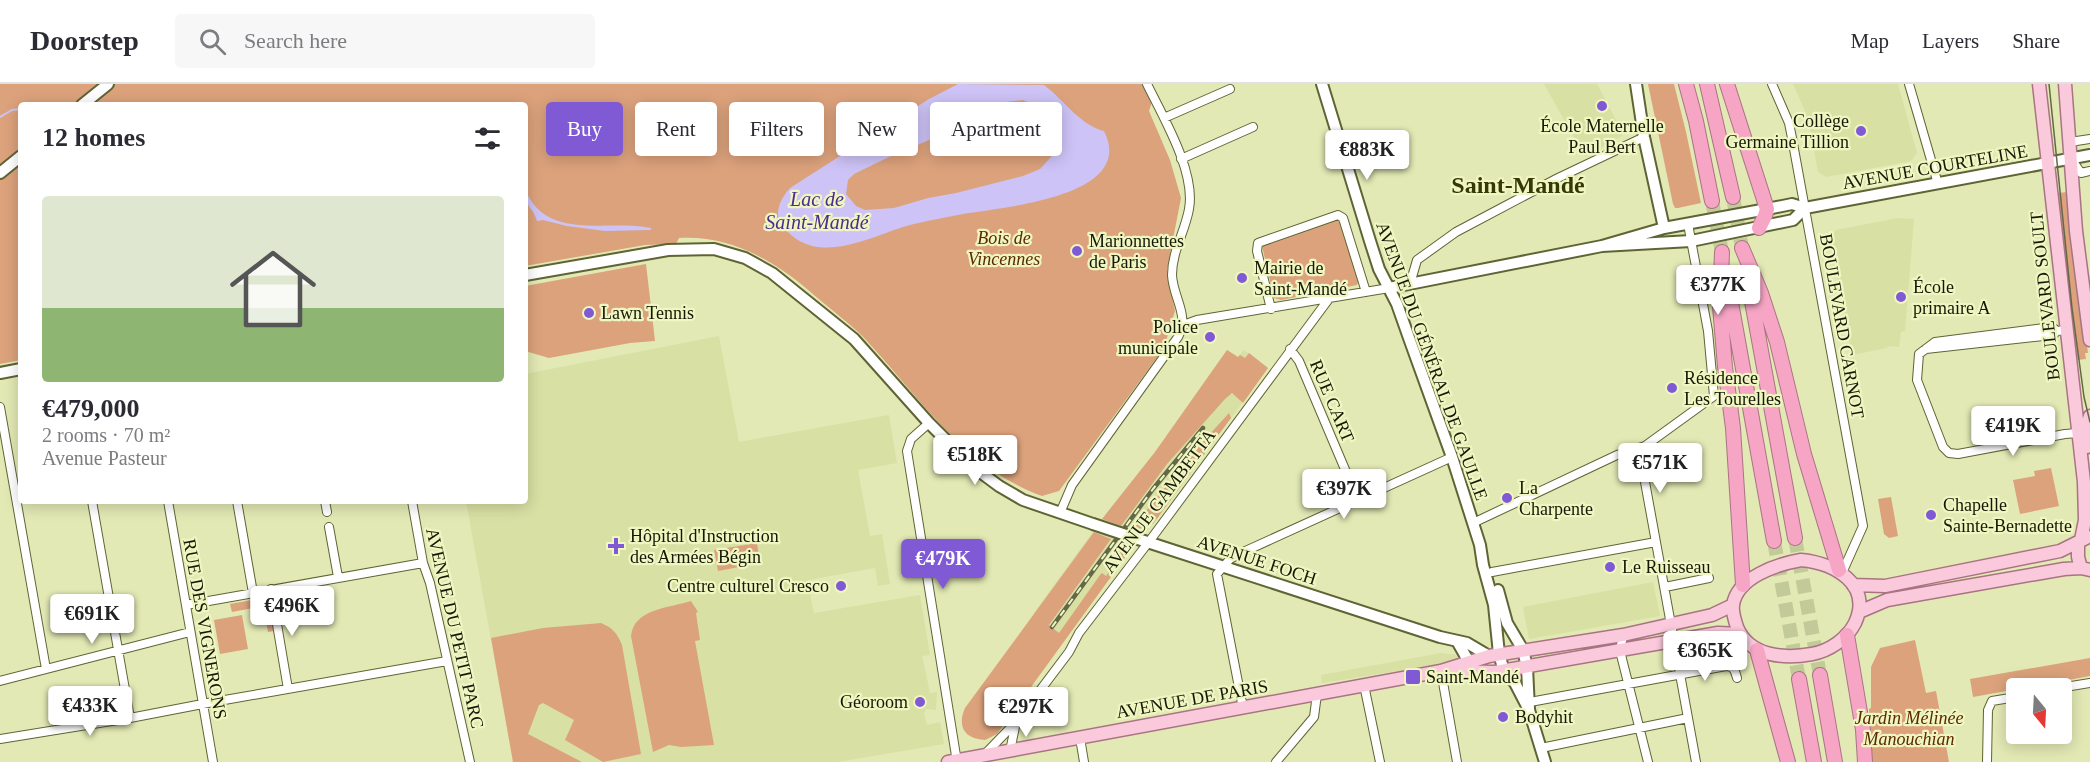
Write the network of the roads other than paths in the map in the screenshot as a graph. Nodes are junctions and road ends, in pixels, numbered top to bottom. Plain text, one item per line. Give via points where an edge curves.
1 (108, 84) edge
2 (1147, 84) edge
3 (1322, 84) edge
4 (1636, 84) edge
5 (1686, 84) edge
6 (1707, 84) edge
7 (1727, 84) edge
8 (1772, 84) edge
9 (1910, 84) edge
10 (2039, 84) edge
11 (2065, 84) edge
12 (1230, 89) dead end
13 (86, 102) edge
14 (1164, 118) junction
15 (1253, 127) dead end
16 (1644, 137) junction
17 (2090, 139) edge
18 (2070, 142) junction
19 (2090, 155) edge
20 (18, 158) edge
21 (2071, 158) junction
22 (1182, 159) junction
23 (2047, 164) junction
24 (2081, 172) edge
25 (0, 173) edge
26 (1938, 184) junction
27 (1733, 197) tunnel mouth
28 (1712, 201) tunnel mouth
29 (1805, 208) junction
30 (1767, 209) junction
31 (1688, 224) junction
32 (1664, 228) junction
33 (1758, 228) junction
34 (1691, 241) junction
35 (1667, 243) junction
36 (1602, 246) junction
37 (528, 274) edge
38 (1410, 284) junction
39 (1389, 288) junction
40 (1366, 292) junction
41 (1328, 300) junction
42 (1271, 309) junction
43 (1183, 325) junction
44 (2062, 330) junction
45 (2090, 340) edge
46 (1290, 349) junction
47 (18, 370) edge
48 (0, 373) edge
49 (0, 407) edge
50 (2090, 416) edge
51 (929, 423) junction
52 (2078, 433) junction
53 (1639, 449) junction
54 (1452, 457) junction
55 (2090, 471) edge
56 (1358, 500) junction
57 (93, 504) edge
58 (169, 504) edge
59 (238, 504) edge
60 (326, 504) edge
61 (413, 504) edge
62 (327, 512) dead end
63 (1060, 513) junction
64 (1473, 522) junction
65 (329, 527) dead end
66 (1795, 538) tunnel mouth
67 (2083, 540) edge
68 (1143, 541) junction
69 (1656, 542) junction
70 (1774, 542) tunnel mouth
71 (1480, 545) junction
72 (423, 562) junction
73 (1223, 567) junction
74 (2086, 571) edge
75 (1492, 572) junction
76 (1840, 572) junction
77 (338, 578) junction
78 (1709, 578) dead end
79 (1743, 585) junction
80 (1853, 585) junction
81 (1665, 587) junction
82 (271, 589) junction
83 (253, 593) junction
84 (186, 605) junction
85 (1733, 605) junction
86 (1860, 612) junction
87 (1672, 623) junction
88 (190, 633) junction
89 (1740, 634) junction
90 (1623, 635) junction
91 (1847, 635) junction
92 (1457, 641) junction
93 (1675, 641) junction
94 (1523, 650) junction
95 (1757, 650) junction
96 (1620, 651) junction
97 (118, 652) junction
98 (1494, 655) junction
99 (447, 661) junction
100 (1472, 667) junction
101 (1527, 667) junction
102 (46, 669) junction
103 (1442, 670) junction
104 (1504, 671) junction
105 (1681, 674) junction
106 (1820, 675) tunnel mouth
107 (1737, 678) dead end
108 (1799, 679) tunnel mouth
109 (0, 681) edge
110 (2090, 683) edge
111 (1628, 685) junction
112 (1364, 686) junction
113 (2072, 686) edge
114 (288, 689) junction
115 (1317, 694) junction
116 (2006, 699) edge
117 (204, 704) junction
118 (1530, 706) junction
119 (1243, 708) junction
120 (130, 718) junction
121 (1688, 718) junction
122 (1017, 721) junction
123 (1639, 728) junction
124 (1080, 738) junction
125 (0, 739) edge
126 (1541, 748) junction
127 (1010, 751) junction
128 (1284, 753) junction
129 (984, 755) junction
130 (955, 760) edge
131 (213, 762) edge
132 (470, 762) edge
133 (1084, 762) edge
134 (1276, 762) edge
135 (1286, 762) edge
136 (1380, 762) edge
137 (1456, 762) edge
138 (1545, 762) edge
139 (1648, 762) edge
140 (1696, 762) edge
141 (1788, 762) edge
142 (1814, 762) edge
143 (1835, 762) edge
144 (1865, 762) edge
145 (1987, 762) edge

1 - 13 main road
2 - 14 street
3 - 39 main road, AVENUE DU GÉNÉRAL DE GAULLE via 1370,241
4 - 16 main road
5 - 28 highway
6 - 27 highway
7 - 30 highway
8 - 29 street, BOULEVARD CARNOT via 1789,123
9 - 26 street
10 - 23 main road, BOULEVARD SOULT
11 - 18 main road
12 - 14 street
14 - 22 street
15 - 22 street
16 - 32 main road
16 - 38 street via 1456,232 1417,260
17 - 18 street
18 - 21 main road
19 - 21 main road, AVENUE COURTELINE
20 - 25 main road
21 - 23 main road, AVENUE COURTELINE
21 - 24 main road
22 - 43 street via 1189,209 1172,272
23 - 26 main road, AVENUE COURTELINE
23 - 44 main road, BOULEVARD SOULT
24 - 45 main road via 2076,231
26 - 29 main road, AVENUE COURTELINE
29 - 30 main road, AVENUE COURTELINE via 1792,204
29 - 33 main road, AVENUE COURTELINE via 1793,220
29 - 76 street, BOULEVARD CARNOT via 1863,526
30 - 31 main road, AVENUE COURTELINE
30 - 33 highway
31 - 32 main road, AVENUE COURTELINE
31 - 34 street
32 - 35 street via 1662,239
32 - 36 main road, AVENUE COURTELINE
33 - 34 main road, AVENUE COURTELINE
34 - 35 main road, AVENUE COURTELINE
34 - 53 street via 1708,332 1714,396
35 - 36 main road, AVENUE COURTELINE
36 - 38 main road
37 - 51 main road, AVENUE FOCH via 686,248 714,249 745,258 772,273 854,339
38 - 39 main road
39 - 40 street
39 - 54 main road, AVENUE DU GÉNÉRAL DE GAULLE
40 - 41 street
40 - 42 street via 1343,218 1338,215 1258,243
41 - 42 street
41 - 46 street, AVENUE GAMBETTA
42 - 43 street
43 - 63 street via 1072,484
44 - 52 main road, BOULEVARD SOULT
44 - 52 street via 2053,335 1924,350 1919,354 1917,380 1943,447 1949,453
46 - 56 street, RUE CART via 1299,361
46 - 68 street, AVENUE GAMBETTA
47 - 48 main road
49 - 102 street
50 - 55 main road via 2086,439
51 - 63 main road, AVENUE FOCH via 972,466 1012,494
51 - 130 street via 908,443 908,451
52 - 67 main road, BOULEVARD SOULT via 2084,482
53 - 64 street via 1617,455
53 - 69 street
54 - 56 street
54 - 64 main road, AVENUE DU GÉNÉRAL DE GAULLE
56 - 73 street via 1241,553
57 - 97 street
58 - 84 street, RUE DES VIGNERONS
59 - 83 street
60 - 62 street
61 - 72 street, AVENUE DU PETIT PARC
63 - 68 main road, AVENUE FOCH, bridge
64 - 71 main road, AVENUE DU GÉNÉRAL DE GAULLE
65 - 77 street
66 - 76 highway via 1742,248 1777,342 1804,454
67 - 74 main road, BOULEVARD SOULT via 2078,557
67 - 80 main road via 2060,551 1885,586
68 - 73 main road, AVENUE FOCH
68 - 122 street, AVENUE GAMBETTA
69 - 75 street
69 - 81 street
70 - 79 highway via 1722,252 1720,306
71 - 75 main road, AVENUE DU GÉNÉRAL DE GAULLE
71 - 98 main road, AVENUE DU GÉNÉRAL DE GAULLE via 1494,605
72 - 77 street
72 - 99 street, AVENUE DU PETIT PARC
73 - 92 main road, AVENUE FOCH
73 - 119 street via 1217,574
74 - 86 main road via 2064,569 1887,600
75 - 94 main road, AVENUE DU GÉNÉRAL DE GAULLE via 1507,623
76 - 79 main road via 1818,561 1785,562
76 - 80 main road
77 - 82 street
78 - 81 street
79 - 85 main road
80 - 86 main road
81 - 87 street
82 - 83 street
82 - 114 street
83 - 84 street
84 - 88 street, RUE DES VIGNERONS
85 - 87 main road, AVENUE DE PARIS via 1712,615
85 - 89 main road
86 - 91 main road
87 - 90 main road, AVENUE DE PARIS
87 - 93 street
88 - 97 street
88 - 117 street, RUE DES VIGNERONS
89 - 93 main road, AVENUE DE PARIS via 1718,633
89 - 95 main road
90 - 94 main road, AVENUE DE PARIS
90 - 96 street
91 - 95 main road via 1818,653 1794,657
91 - 144 highway
92 - 98 main road, AVENUE FOCH
92 - 100 main road
93 - 96 main road, AVENUE DE PARIS
93 - 105 street
94 - 98 main road, AVENUE DE PARIS
94 - 101 main road, AVENUE DU GÉNÉRAL DE GAULLE
95 - 141 highway
96 - 101 main road, AVENUE DE PARIS
96 - 111 street
97 - 102 street
97 - 120 street
98 - 100 main road, AVENUE DE PARIS
98 - 104 main road, AVENUE DU GÉNÉRAL DE GAULLE
99 - 114 street
99 - 132 street, AVENUE DU PETIT PARC
100 - 103 main road, AVENUE DE PARIS
100 - 104 main road, AVENUE DE PARIS
101 - 104 main road, AVENUE DE PARIS
101 - 118 main road, AVENUE DU GÉNÉRAL DE GAULLE
102 - 109 street
103 - 112 main road, AVENUE DE PARIS
103 - 137 street
104 - 118 main road, AVENUE DU GÉNÉRAL DE GAULLE
105 - 107 street via 1730,666
105 - 111 street
105 - 121 street
106 - 143 highway
108 - 142 highway
110 - 113 street
111 - 118 street
111 - 123 street
112 - 115 main road, AVENUE DE PARIS
112 - 136 street
114 - 117 street
115 - 119 main road, AVENUE DE PARIS
115 - 128 street via 1314,717
116 - 145 street via 1992,701 1988,710
117 - 120 street
117 - 131 street, RUE DES VIGNERONS
118 - 126 main road
119 - 124 main road, AVENUE DE PARIS
120 - 125 street
121 - 123 street
121 - 140 street
122 - 127 street, AVENUE GAMBETTA
122 - 129 street, AVENUE GAMBETTA
123 - 126 street
123 - 139 street
124 - 127 main road, AVENUE DE PARIS
124 - 133 street
126 - 138 main road
127 - 129 main road, AVENUE DE PARIS
128 - 134 street
128 - 135 street
129 - 130 main road, AVENUE DE PARIS

